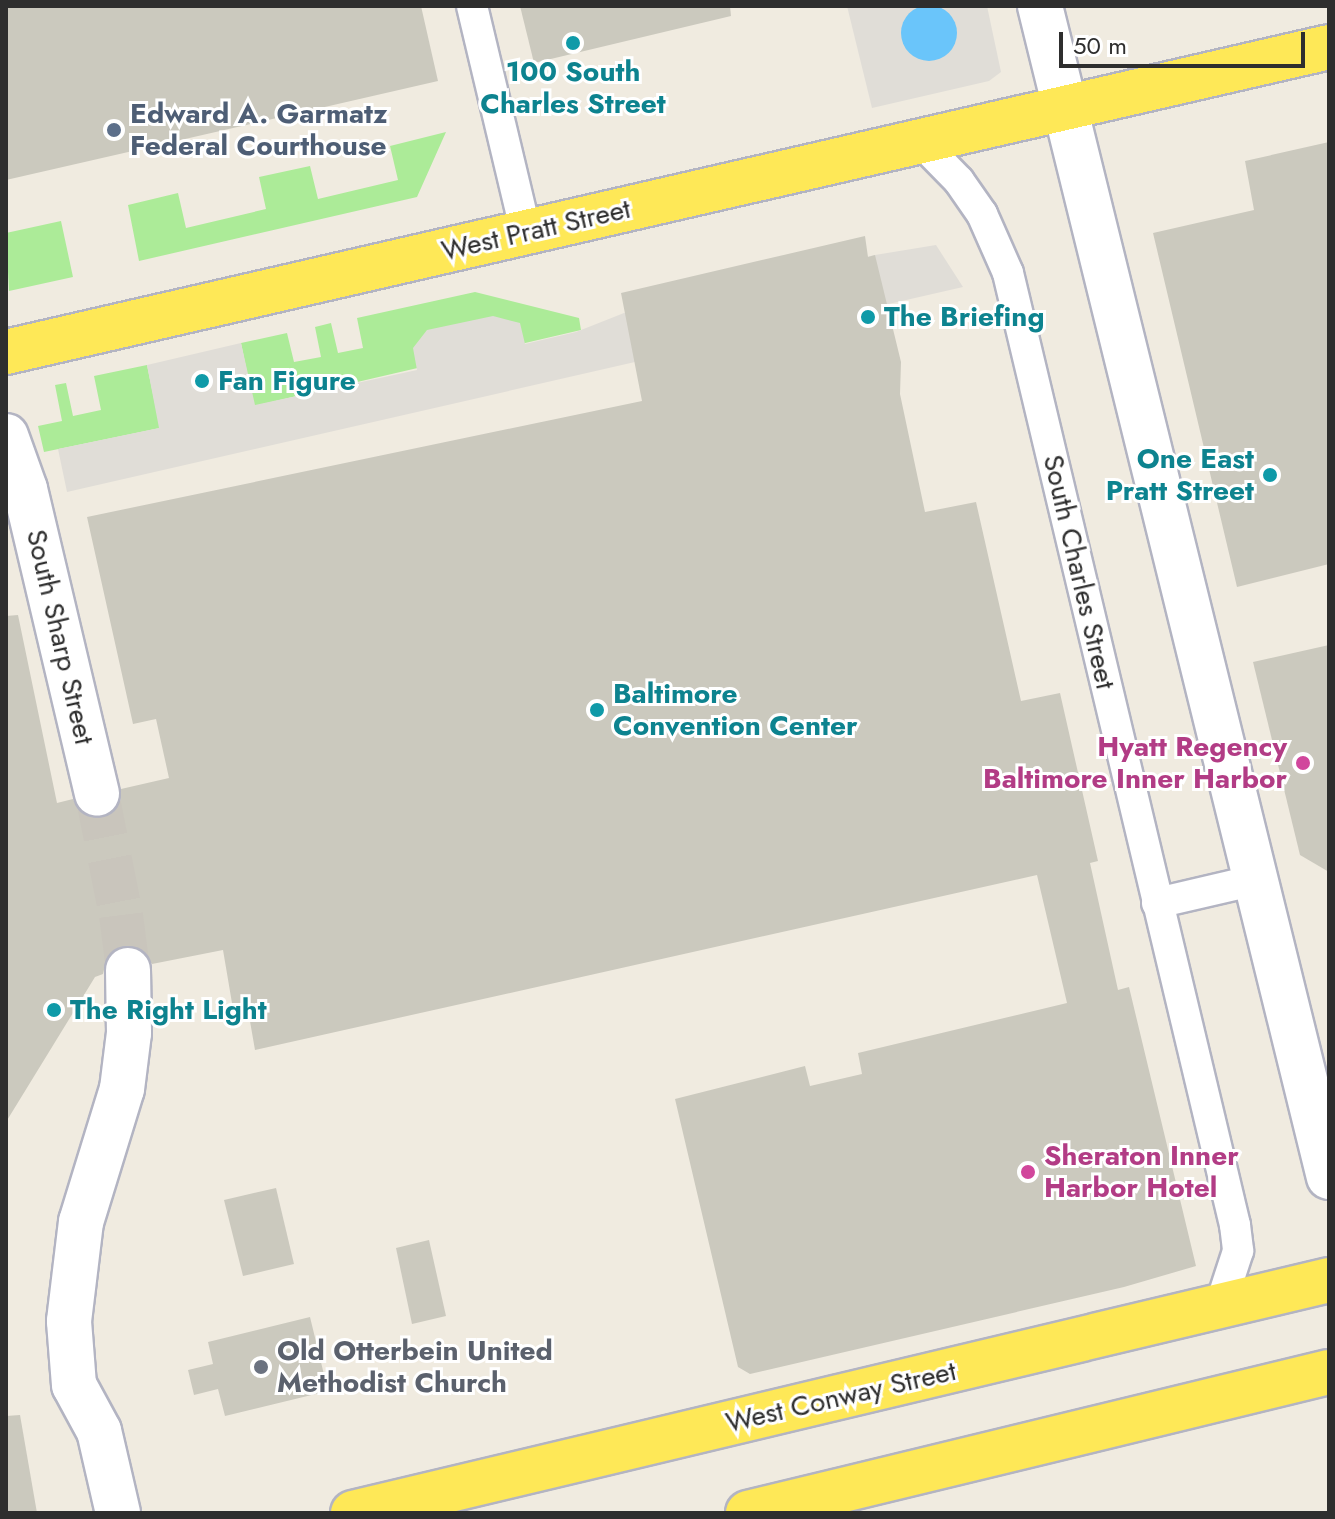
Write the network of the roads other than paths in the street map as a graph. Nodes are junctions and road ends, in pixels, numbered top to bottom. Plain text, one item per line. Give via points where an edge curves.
1 (472, 6) edge
2 (1040, 6) edge
3 (1329, 47) edge
4 (1066, 108) junction
5 (921, 142) junction
6 (526, 232) junction
7 (6, 352) edge
8 (6, 436) edge
9 (97, 794) tunnel mouth
10 (1256, 880) junction
11 (1157, 903) junction
12 (128, 970) tunnel mouth
13 (1329, 1177) edge
14 (1329, 1280) edge
15 (1220, 1306) junction
16 (1329, 1372) edge
17 (118, 1513) edge
18 (353, 1513) edge
19 (748, 1513) edge

1 - 6 street
2 - 4 main road
3 - 4 main road, West Pratt Street
4 - 5 main road, West Pratt Street
4 - 10 main road
5 - 6 main road, West Pratt Street
5 - 11 street, South Charles Street via 982,214 1008,273
6 - 7 main road, West Pratt Street
8 - 9 main road, South Sharp Street via 25,489
10 - 11 street
10 - 13 main road
11 - 15 street, South Charles Street via 1235,1225 1238,1251
12 - 17 main road via 129,1033 122,1089 81,1222 69,1321 74,1385 99,1431
14 - 15 main road, West Conway Street
15 - 18 main road, West Conway Street
16 - 19 main road

